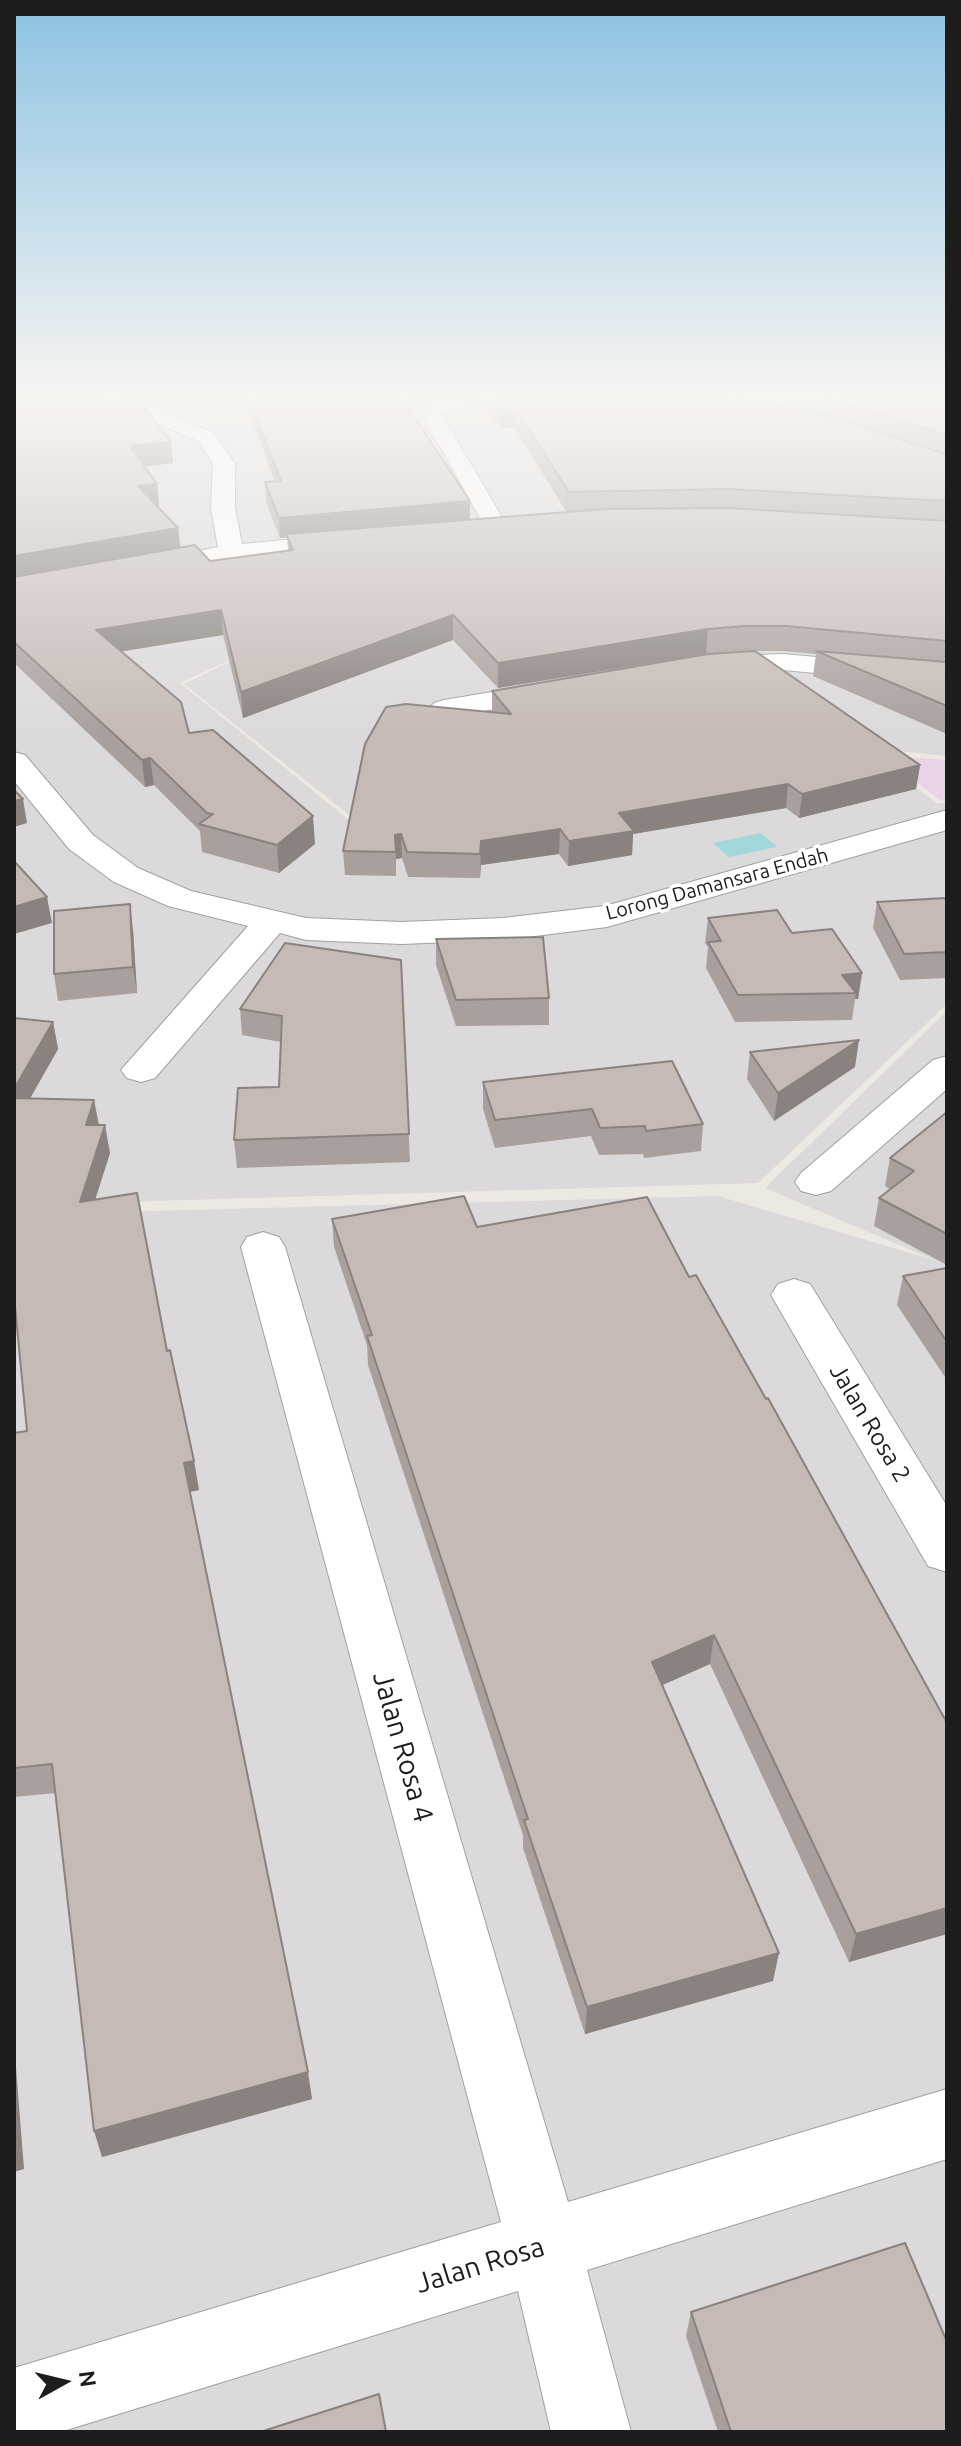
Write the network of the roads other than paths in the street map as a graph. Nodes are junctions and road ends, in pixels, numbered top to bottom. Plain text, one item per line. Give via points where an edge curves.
1 (223, 508) edge
2 (476, 508) edge
3 (527, 527) edge
4 (375, 539) edge
5 (231, 552) junction
6 (129, 571) edge
7 (691, 667) edge
8 (947, 677) edge
9 (583, 686) edge
10 (444, 709) edge
11 (14, 761) edge
12 (947, 820) edge
13 (270, 923) junction
14 (947, 1068) edge
15 (141, 1070) dead end
16 (816, 1182) dead end
17 (263, 1247) dead end
18 (794, 1295) dead end
19 (947, 1551) edge
20 (947, 2124) edge
21 (544, 2246) junction
22 (14, 2407) edge
23 (591, 2432) edge

1 - 5 street
2 - 3 street via 486,529
4 - 5 street
5 - 6 street
7 - 8 street via 783,662
9 - 10 street
11 - 13 street, Lorong Damansara Endah via 81,842 126,875 180,899
12 - 13 street, Lorong Damansara Endah via 607,916 503,929 401,933
13 - 15 street
14 - 16 street
17 - 21 street, Jalan Rosa 4
18 - 19 street, Jalan Rosa 2
20 - 21 street, Jalan Rosa
21 - 22 street, Jalan Rosa
21 - 23 street, Jalan Rosa 4

